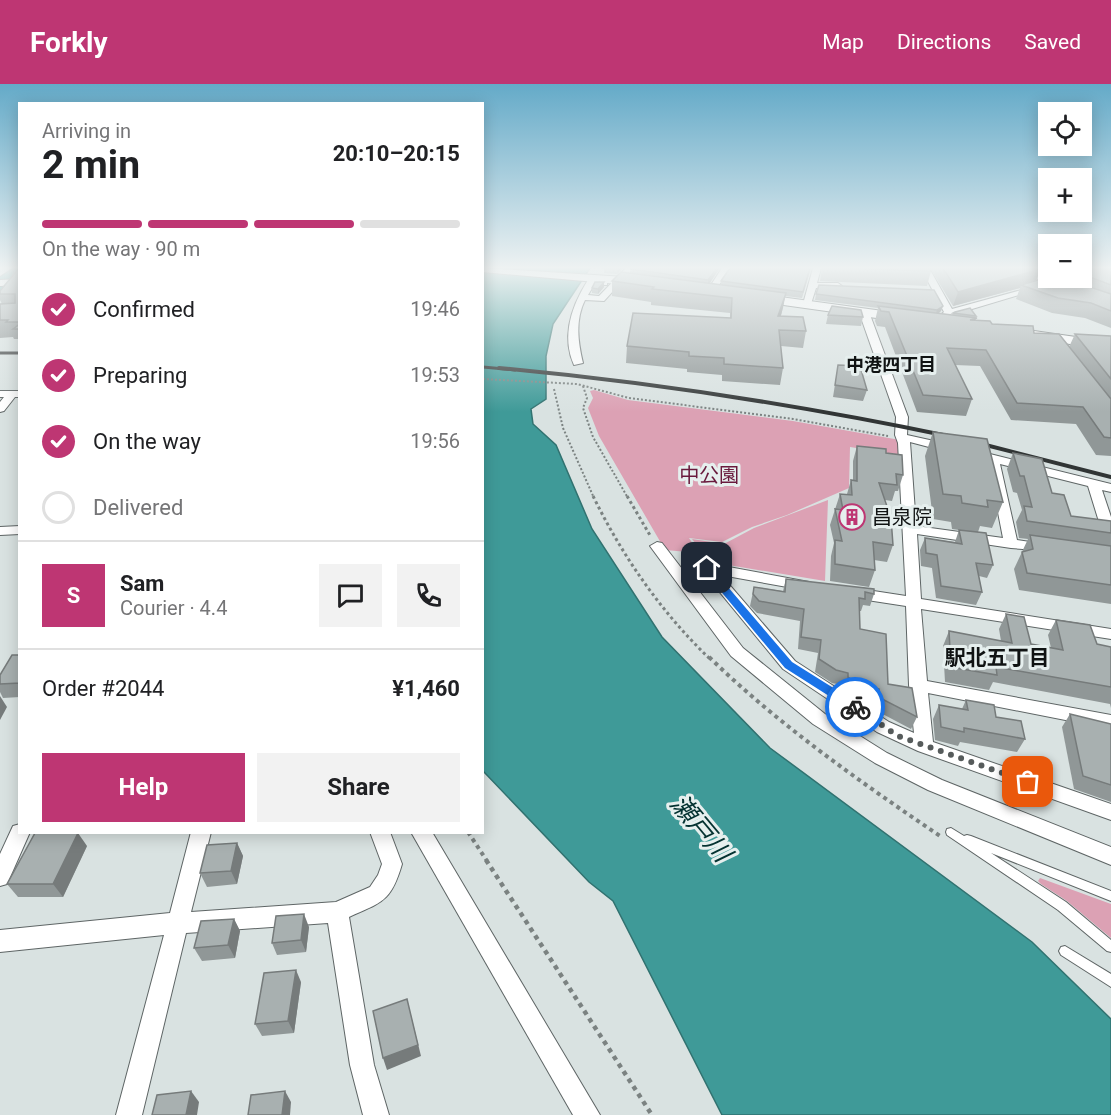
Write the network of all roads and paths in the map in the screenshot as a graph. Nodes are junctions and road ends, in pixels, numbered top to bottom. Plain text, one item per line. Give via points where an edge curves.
1 (575, 316) edge
2 (866, 316) edge
3 (893, 316) edge
4 (941, 316) edge
5 (927, 321) junction
6 (960, 325) edge
7 (1017, 333) edge
8 (1111, 346) edge
9 (578, 363) dead end
10 (484, 379) edge
11 (583, 385) junction
12 (0, 394) edge
13 (16, 394) edge
14 (0, 409) edge
15 (902, 438) junction
16 (993, 458) junction
17 (1094, 484) junction
18 (1111, 488) edge
19 (911, 529) junction
20 (18, 530) edge
21 (0, 531) edge
22 (1111, 538) edge
23 (1011, 544) junction
24 (657, 546) joint
25 (1056, 550) edge
26 (915, 603) junction
27 (1111, 634) edge
28 (917, 685) junction
29 (1111, 722) edge
30 (924, 746) junction
31 (1111, 812) edge
32 (19, 834) edge
33 (200, 834) edge
34 (381, 834) edge
35 (422, 834) edge
36 (469, 834) edge
37 (1111, 856) edge
38 (0, 877) edge
39 (1111, 896) edge
40 (337, 912) junction
41 (177, 923) junction
42 (0, 940) edge
43 (1111, 947) edge
44 (1065, 951) dead end
45 (1111, 981) edge
46 (129, 1115) edge
47 (376, 1115) edge
48 (587, 1115) edge
49 (652, 1115) edge

1 - 9 street via 573,341
2 - 15 street via 901,408
3 - 5 main road
4 - 5 street
5 - 6 main road
7 - 8 main road via 1054,342
10 - 11 path
11 - 15 path via 650,401
11 - 24 path via 587,398 583,408 593,437
12 - 13 street
13 - 14 street
15 - 16 street
15 - 19 street
16 - 17 street
16 - 23 street
17 - 18 street
17 - 22 street
19 - 23 street
19 - 26 street
20 - 21 street
23 - 25 street
24 - 37 street via 737,652 819,719 881,758 935,785
26 - 27 street
26 - 28 street
26 - 30 street via 707,568 789,665 883,727
28 - 29 street
28 - 30 street
30 - 31 street
32 - 38 street
33 - 41 street
34 - 40 street via 392,864 387,880 376,894
35 - 48 street
36 - 49 path
39 - 43 lane via 951,832 1062,906
40 - 41 street
40 - 47 street via 362,1065
41 - 42 street
41 - 46 street
44 - 45 lane

